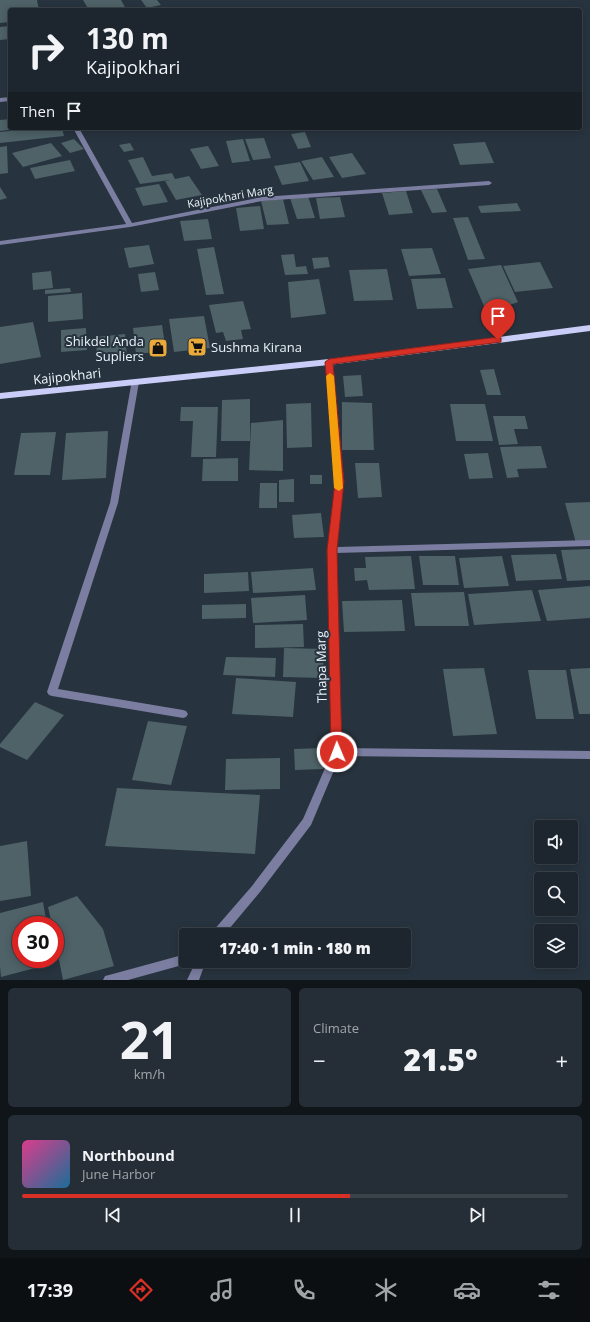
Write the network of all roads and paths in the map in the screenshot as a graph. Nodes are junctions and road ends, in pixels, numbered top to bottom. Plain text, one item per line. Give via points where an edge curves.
1 (77, 130) edge
2 (489, 183) dead end
3 (130, 224) junction
4 (0, 243) edge
5 (590, 328) edge
6 (329, 362) junction
7 (135, 382) junction
8 (0, 396) edge
9 (590, 543) edge
10 (332, 550) junction
11 (182, 714) dead end
12 (337, 752) junction
13 (590, 755) edge
14 (222, 928) edge
15 (179, 961) edge
16 (198, 968) edge
17 (109, 980) edge
18 (193, 980) edge

1 - 3 street
2 - 3 street, Kajipokhari Marg via 262,199
3 - 4 street, Kajipokhari Marg
5 - 6 main road, Kajipokhari
6 - 7 main road, Kajipokhari
6 - 10 street, Thapa Marg via 340,482
7 - 8 main road, Kajipokhari
7 - 11 street via 114,503 52,692
9 - 10 street
10 - 12 street, Thapa Marg
12 - 13 street
12 - 14 street, Thapa Marg via 307,822 256,889
15 - 17 street
16 - 18 street

